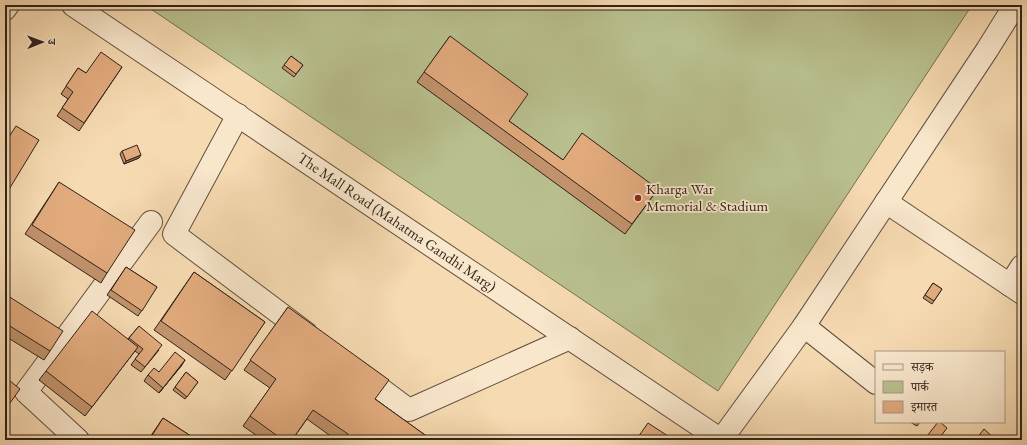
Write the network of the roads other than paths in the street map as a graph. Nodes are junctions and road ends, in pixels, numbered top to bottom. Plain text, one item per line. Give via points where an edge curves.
1 (8, 5) edge
2 (73, 5) edge
3 (1015, 5) edge
4 (5, 9) edge
5 (238, 115) junction
6 (886, 202) junction
7 (151, 222) dead end
8 (1022, 266) edge
9 (1016, 289) edge
10 (804, 326) junction
11 (570, 338) junction
12 (320, 343) edge
13 (345, 362) edge
14 (875, 382) edge
15 (78, 440) edge
16 (721, 440) edge

1 - 4 street
2 - 5 street, The Mall Road (Mahatma Gandhi Marg)
3 - 6 street
5 - 11 street, The Mall Road (Mahatma Gandhi Marg)
5 - 12 street via 174,234
6 - 9 street
6 - 10 street
7 - 15 street via 26,392
8 - 9 street
10 - 14 street
10 - 16 street
11 - 13 street via 409,410
11 - 16 street, The Mall Road (Mahatma Gandhi Marg)

